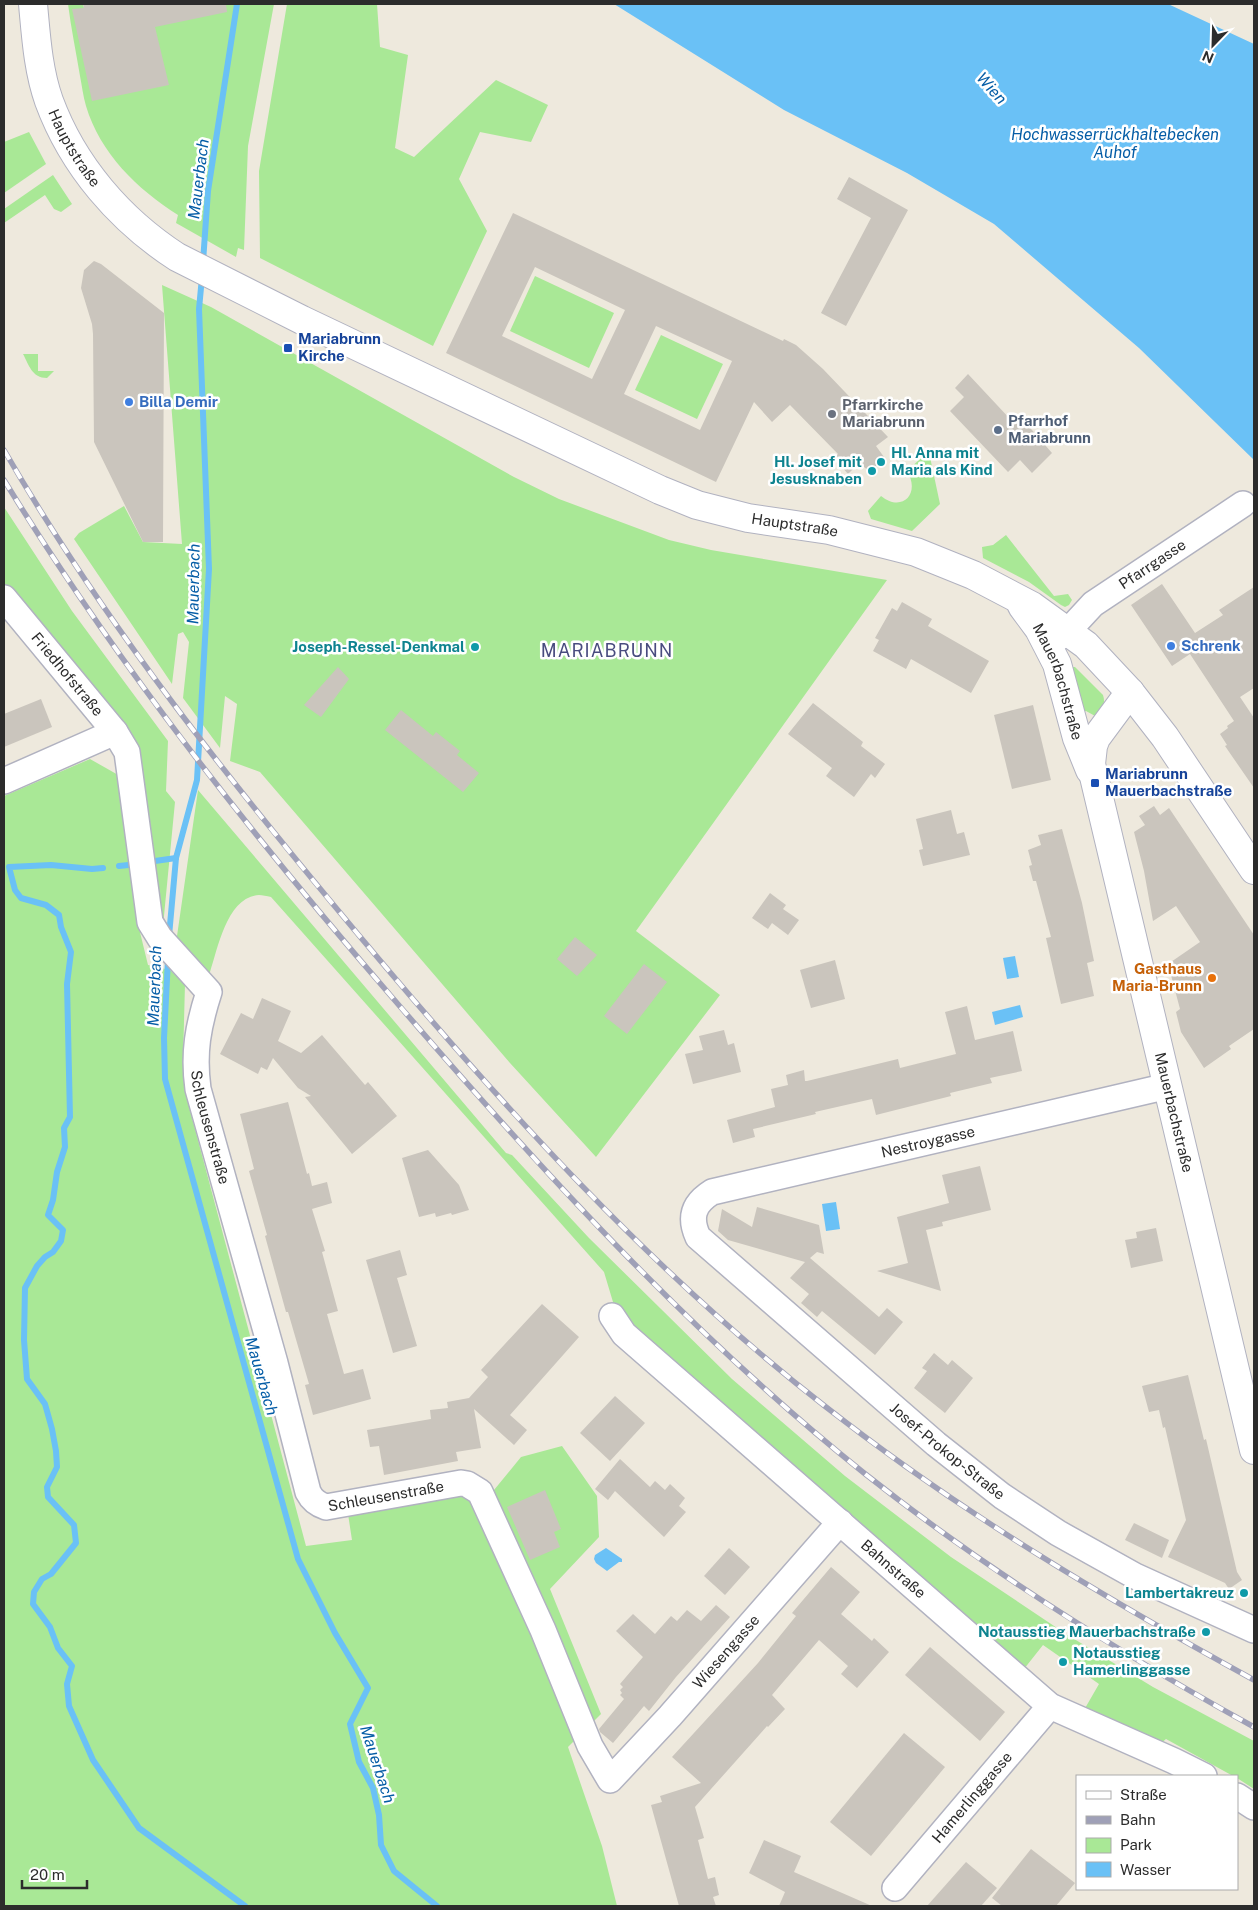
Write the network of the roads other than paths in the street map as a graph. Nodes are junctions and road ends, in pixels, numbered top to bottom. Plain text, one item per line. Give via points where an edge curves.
1 (33, 4) edge
2 (1243, 504) dead end
3 (1013, 595) joint
4 (4, 598) edge
5 (1058, 638) junction
6 (1130, 692) junction
7 (121, 742) junction
8 (1092, 775) junction
9 (4, 781) edge
10 (1254, 870) edge
11 (1168, 1086) junction
12 (695, 1209) joint
13 (612, 1316) dead end
14 (1254, 1450) edge
15 (840, 1522) junction
16 (1254, 1630) edge
17 (1050, 1706) junction
18 (1202, 1775) edge
19 (610, 1780) joint
20 (1238, 1797) edge
21 (1254, 1807) edge
22 (895, 1888) dead end

1 - 3 main road, Hauptstraße via 42,74 49,100 68,142 100,190 135,225 177,257 302,320 697,505 748,518 829,530 916,552
2 - 5 street, Pfarrgasse via 1093,604
3 - 5 main road, Mauerbachstraße via 1039,629
4 - 7 street, Friedhofstraße
5 - 6 main road via 1105,663
5 - 8 main road, Mauerbachstraße via 1061,676 1077,738
6 - 8 main road, Mauerbachstraße via 1096,738
6 - 10 main road via 1165,737
7 - 9 street
7 - 19 street, Schleusenstraße via 150,922 160,938 209,992 196,1048 198,1089 308,1492 311,1498 326,1506 461,1483 480,1492 543,1630 590,1746
8 - 11 main road, Mauerbachstraße
11 - 12 street, Nestroygasse via 712,1192 701,1199
11 - 14 main road, Mauerbachstraße
12 - 16 street, Josef-Prokop-Straße via 693,1225 698,1237 936,1444 1002,1496 1058,1533 1135,1576
13 - 15 street, Bahnstraße via 624,1334
15 - 17 street, Bahnstraße
15 - 19 street, Wiesengasse
17 - 18 street, Bahnstraße
17 - 22 street, Hamerlinggasse
20 - 21 street

